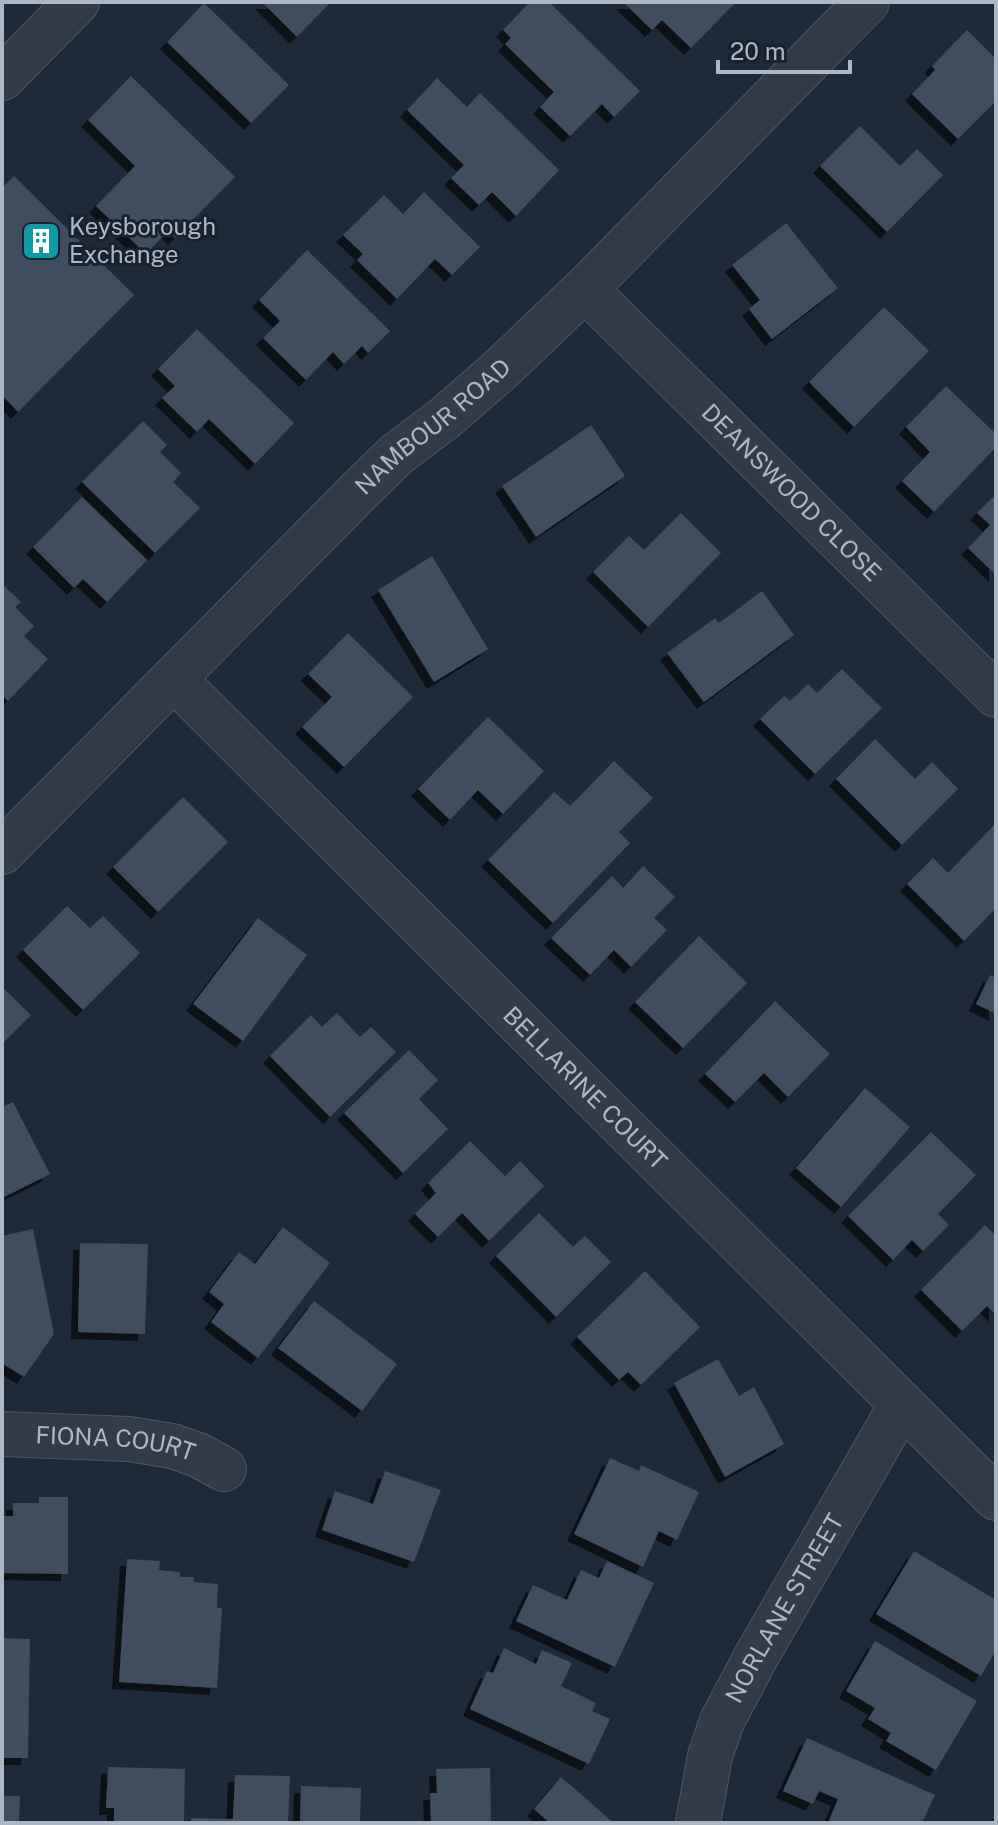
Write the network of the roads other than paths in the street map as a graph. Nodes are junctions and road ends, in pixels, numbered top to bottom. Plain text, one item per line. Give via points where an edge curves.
1 (77, 2) edge
2 (867, 2) edge
3 (2, 78) edge
4 (585, 289) junction
5 (174, 679) junction
6 (996, 695) edge
7 (2, 852) edge
8 (902, 1404) junction
9 (2, 1434) edge
10 (224, 1469) dead end
11 (996, 1498) edge
12 (698, 1823) edge

1 - 3 street
2 - 4 street, NAMBOUR ROAD
4 - 5 street, NAMBOUR ROAD via 457,408 397,454
4 - 6 street, DEANSWOOD CLOSE
5 - 7 street, NAMBOUR ROAD
5 - 8 street, BELLARINE COURT
8 - 11 street, BELLARINE COURT
8 - 12 street, NORLANE STREET via 722,1721
9 - 10 street, FIONA COURT via 129,1439 172,1446

